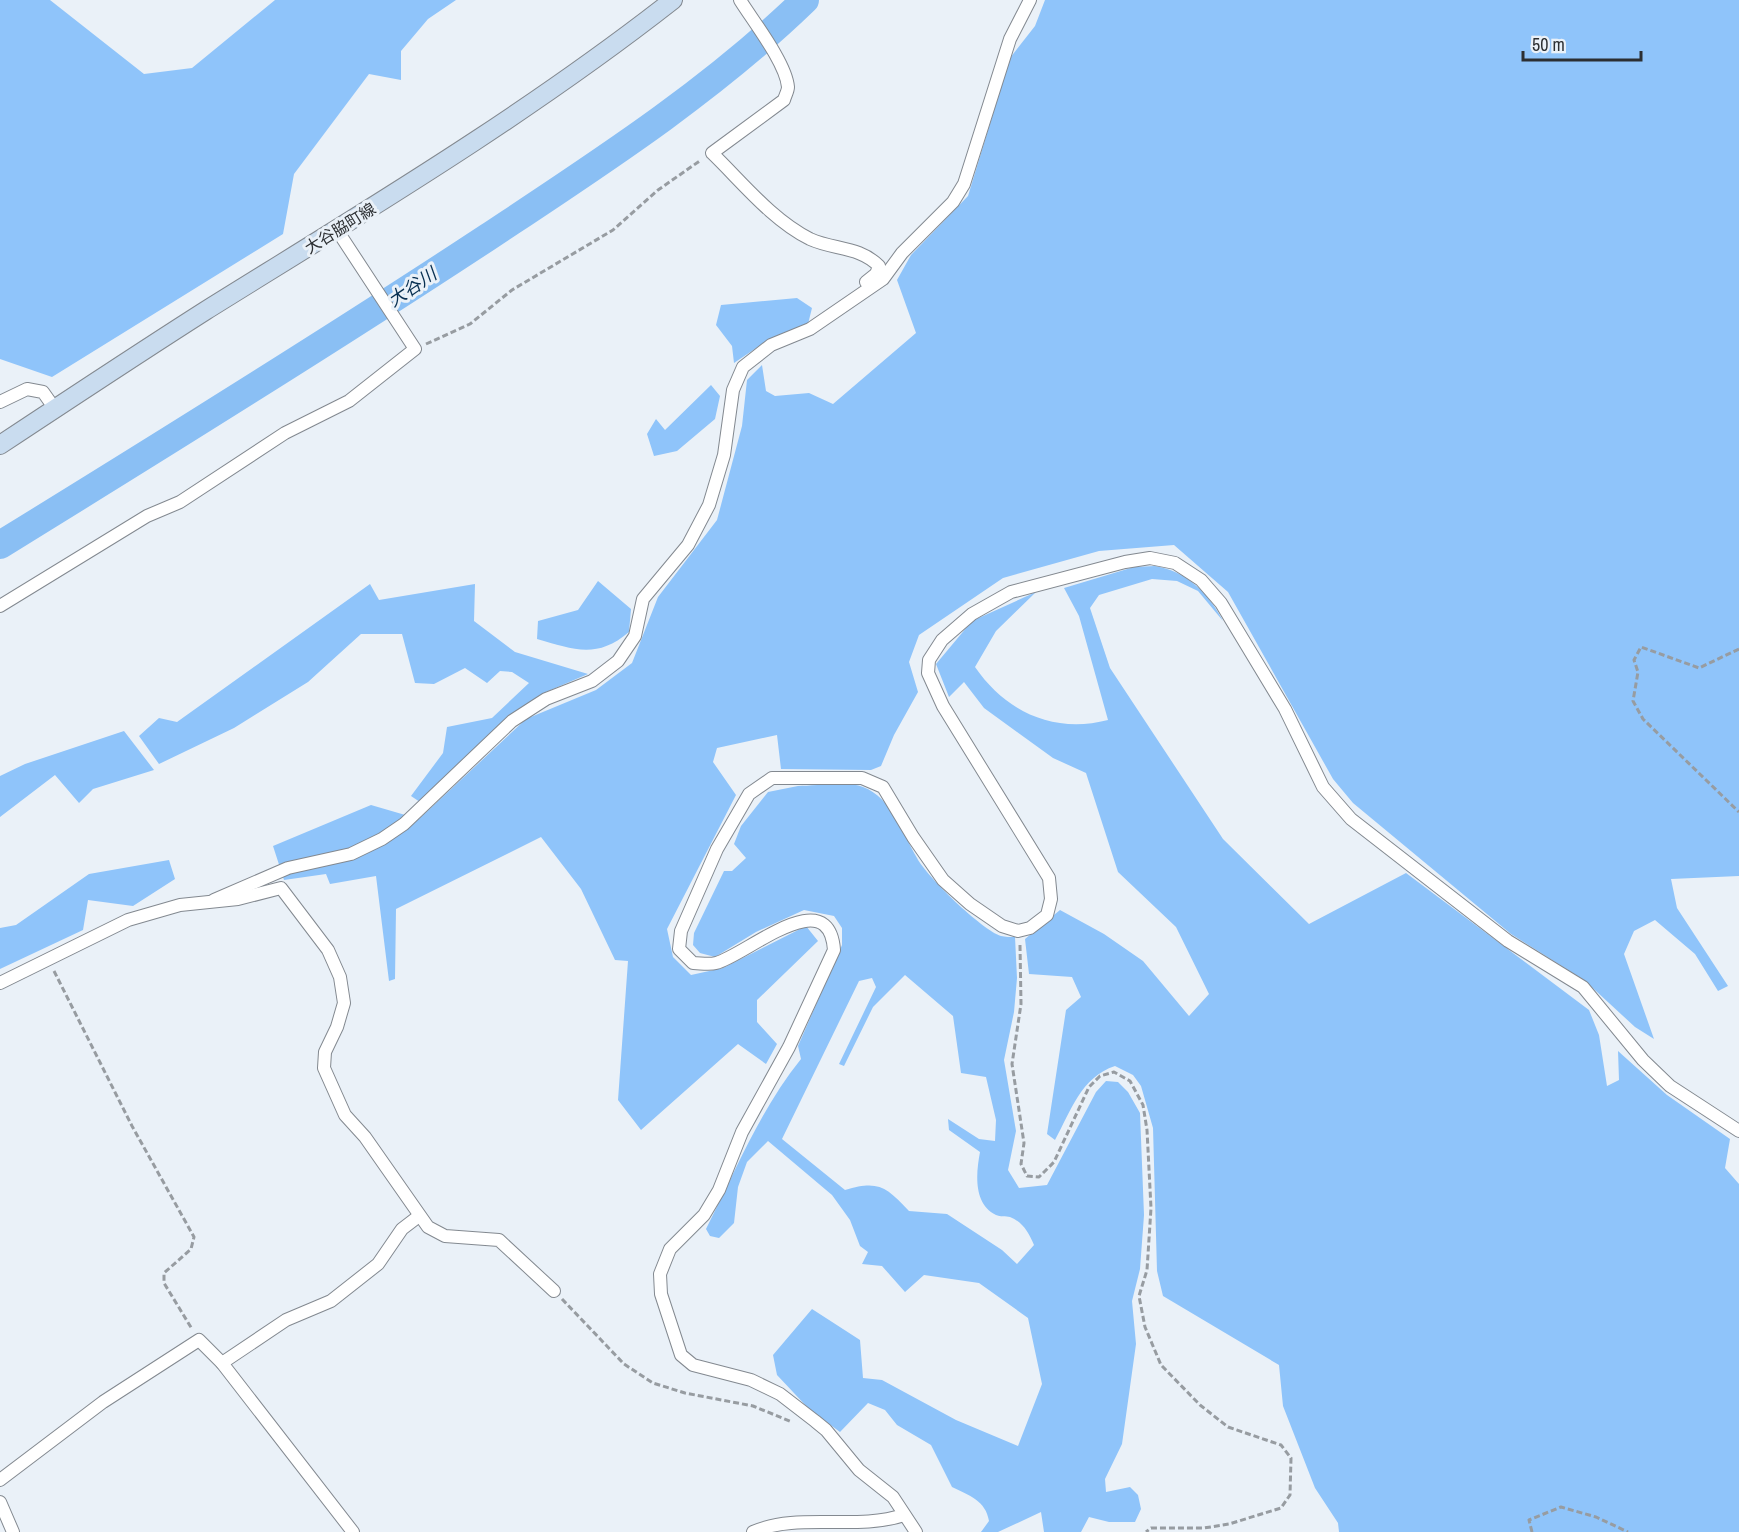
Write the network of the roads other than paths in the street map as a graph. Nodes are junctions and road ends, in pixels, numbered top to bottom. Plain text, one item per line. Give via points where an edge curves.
1 (673, 0) edge
2 (740, 0) edge
3 (1030, 0) edge
4 (337, 230) junction
5 (853, 301) junction
6 (0, 402) edge
7 (55, 409) junction
8 (0, 445) edge
9 (0, 606) edge
10 (214, 900) junction
11 (0, 983) edge
12 (1739, 1131) edge
13 (419, 1216) junction
14 (554, 1291) road end
15 (222, 1363) junction
16 (0, 1480) edge
17 (0, 1502) edge
18 (904, 1515) junction
19 (13, 1532) edge
20 (354, 1532) edge
21 (753, 1532) edge
22 (916, 1532) edge

1 - 4 main road, 大谷脇町線 via 505,123
2 - 5 street via 772,52 788,89 784,100 712,153 783,221 812,240 848,248 879,266 876,274 857,288
3 - 5 street via 1010,39 964,184 953,202 902,253 883,279
4 - 7 main road, 大谷脇町線
4 - 9 street via 415,349 349,401 285,433 180,501 147,516
5 - 10 street via 810,328 771,345 743,367 733,390 724,454 709,505 688,545 643,599 635,636 618,661 592,681 546,699 512,721 404,824 382,839 351,854 288,868
6 - 7 street via 27,389 43,392
7 - 8 main road, 大谷脇町線
10 - 11 street via 128,920
10 - 13 street via 238,899 281,888 328,950 340,976 344,1003 324,1052 324,1068 345,1115 365,1137
12 - 18 street via 1670,1086 1643,1060 1583,987 1508,941 1351,819 1323,787 1285,709 1221,603 1201,580 1175,562 1150,558 1011,592 972,614 942,640 929,660 928,673 943,706 1049,878 1051,899 1047,915 1030,928 1018,931 1002,926 970,904 943,880 883,787 862,778 772,778 749,794 717,849 681,931 679,949 693,963 716,964 760,939 806,920 824,925 833,936 834,950 789,1047 742,1132 719,1190 704,1215 670,1249 660,1274 661,1294 681,1355 693,1365 751,1380 780,1394 826,1430 859,1470 893,1497
13 - 14 street via 428,1227 445,1236 500,1240
13 - 15 street via 402,1229 378,1264 331,1301 286,1320
15 - 16 street via 199,1340 103,1402
15 - 20 street
17 - 19 street
18 - 21 street via 883,1522 782,1524
18 - 22 street

